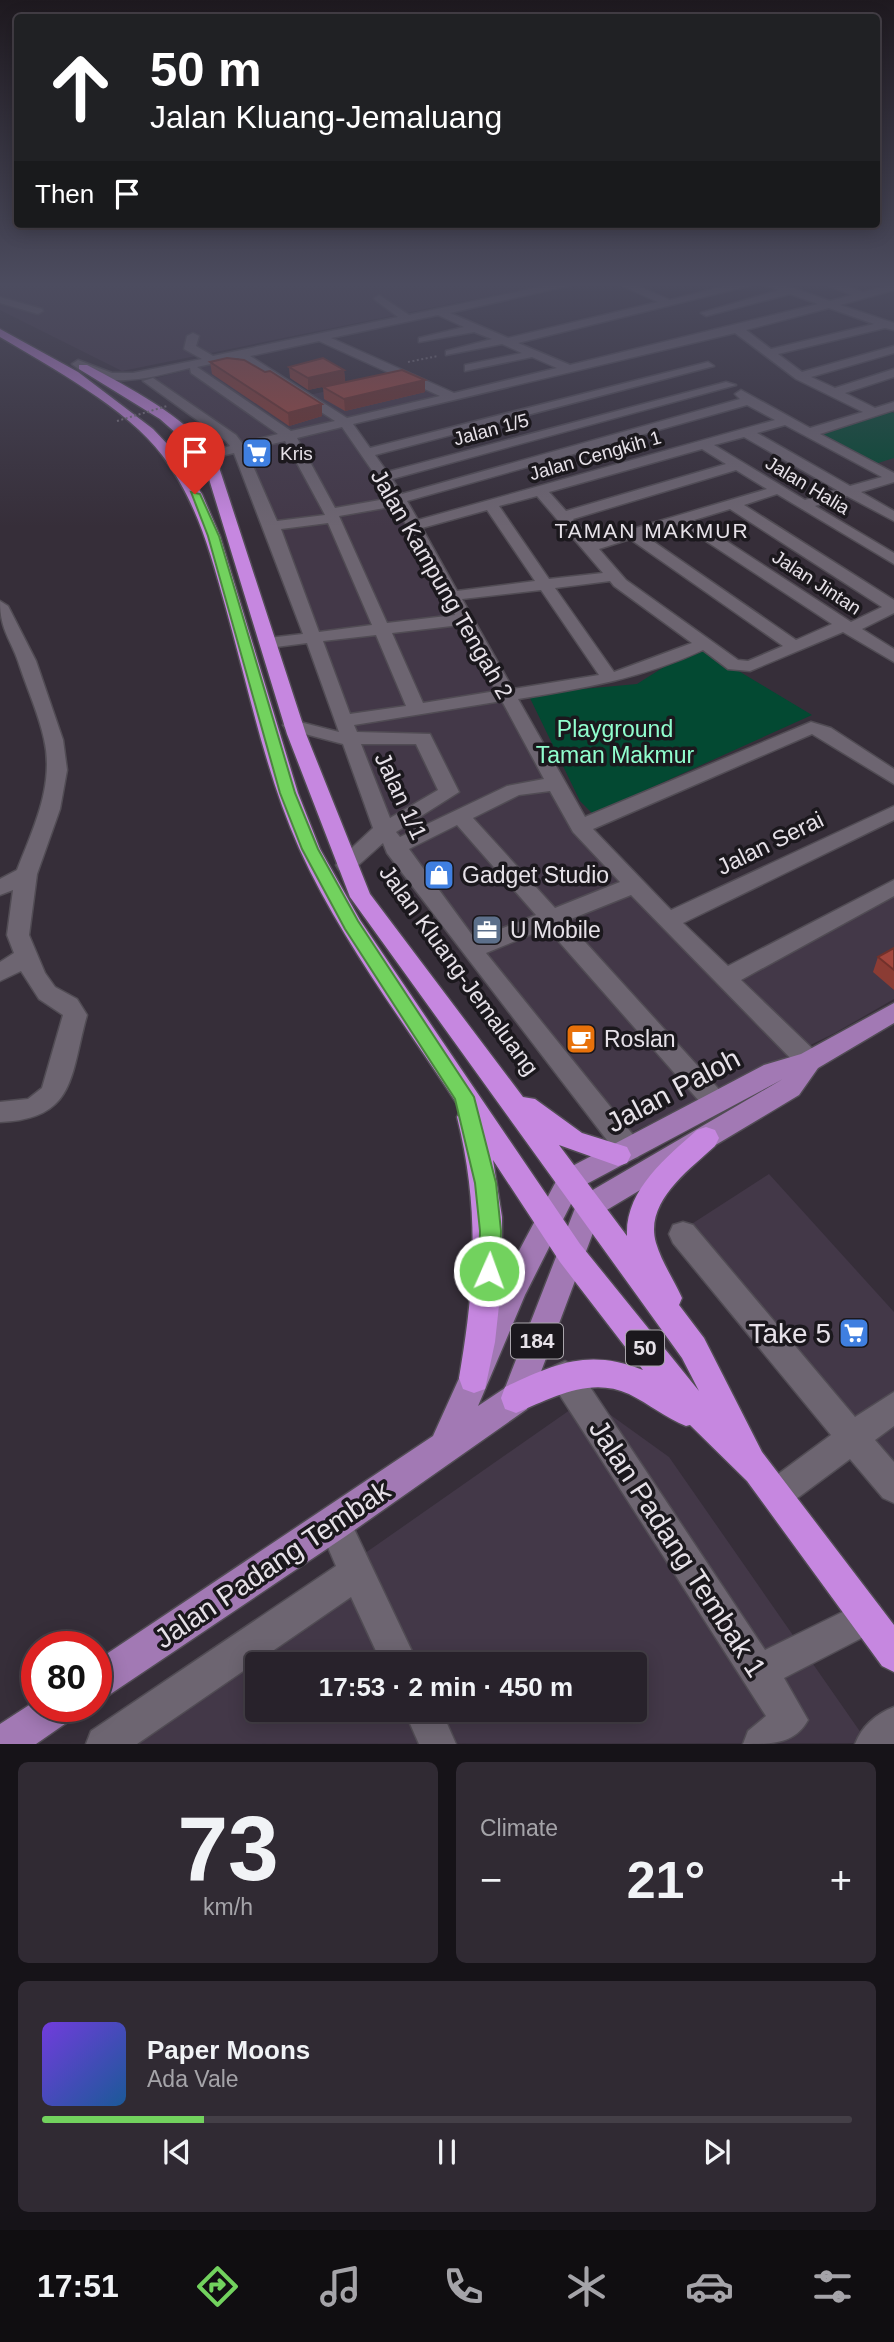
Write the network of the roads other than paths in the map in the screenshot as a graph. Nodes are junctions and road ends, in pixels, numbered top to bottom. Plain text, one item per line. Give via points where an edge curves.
1 (55, 363) edge
2 (199, 363) edge
3 (207, 363) edge
4 (254, 363) edge
5 (379, 363) edge
6 (491, 363) edge
7 (556, 363) edge
8 (592, 363) edge
9 (704, 363) edge
10 (784, 363) edge
11 (844, 363) edge
12 (78, 364) joint
13 (708, 366) junction
14 (469, 368) dead end
15 (569, 369) junction
16 (195, 370) junction
17 (894, 373) edge
18 (405, 375) junction
19 (800, 376) junction
20 (380, 380) edge
21 (149, 381) junction
22 (514, 381) junction
23 (730, 385) junction
24 (331, 391) edge
25 (832, 393) junction
26 (448, 394) junction
27 (135, 396) junction
28 (307, 397) junction
29 (750, 400) junction
30 (554, 405) junction
31 (893, 407) edge
32 (874, 412) junction
33 (786, 421) junction
34 (345, 422) junction
35 (585, 424) junction
36 (745, 432) junction
37 (808, 433) junction
38 (289, 436) junction
39 (703, 444) junction
40 (239, 448) junction
41 (366, 453) junction
42 (617, 453) junction
43 (208, 455) junction
44 (737, 465) junction
45 (890, 473) edge
46 (384, 478) junction
47 (540, 490) junction
48 (777, 490) junction
49 (848, 491) junction
50 (400, 500) junction
51 (733, 503) junction
52 (490, 505) junction
53 (802, 505) junction
54 (332, 516) junction
55 (563, 517) junction
56 (894, 517) edge
57 (683, 519) junction
58 (272, 526) junction
59 (414, 526) junction
60 (633, 534) junction
61 (588, 547) junction
62 (894, 559) edge
63 (613, 576) junction
64 (546, 585) junction
65 (452, 596) junction
66 (0, 607) edge
67 (894, 607) edge
68 (465, 619) junction
69 (846, 627) junction
70 (382, 629) junction
71 (313, 637) junction
72 (268, 643) junction
73 (703, 644) junction
74 (796, 646) junction
75 (894, 657) edge
76 (610, 679) junction
77 (506, 694) junction
78 (417, 710) junction
79 (292, 725) junction
80 (345, 730) junction
81 (894, 778) edge
82 (555, 784) junction
83 (460, 816) junction
84 (889, 820) edge
85 (580, 827) junction
86 (389, 839) junction
87 (346, 865) junction
88 (26, 874) junction
89 (634, 885) junction
90 (894, 887) edge
91 (0, 888) edge
92 (551, 918) junction
93 (668, 921) junction
94 (9, 931) edge
95 (471, 950) junction
96 (27, 956) junction
97 (0, 973) edge
98 (725, 978) junction
99 (894, 1012) edge
100 (809, 1061) junction
101 (497, 1082) junction
102 (464, 1097) junction
103 (716, 1103) junction
104 (0, 1112) edge
105 (706, 1138) junction
106 (623, 1152) junction
107 (570, 1180) junction
108 (589, 1206) junction
109 (549, 1217) junction
110 (682, 1234) dead end
111 (570, 1253) junction
112 (693, 1348) junction
113 (565, 1376) junction
114 (474, 1377) junction
115 (516, 1398) junction
116 (894, 1407) edge
117 (854, 1436) junction
118 (725, 1437) junction
119 (446, 1444) junction
120 (767, 1482) junction
121 (894, 1487) edge
122 (334, 1524) junction
123 (357, 1572) junction
124 (867, 1617) junction
125 (394, 1652) edge
126 (894, 1654) edge
127 (112, 1671) edge
128 (760, 1671) junction
129 (35, 1722) edge
130 (428, 1722) edge
131 (894, 1725) edge
132 (3, 1744) edge
133 (104, 1744) edge
134 (438, 1744) edge
135 (761, 1744) edge
136 (873, 1744) edge

1 - 102 highway, Jalan Kluang-Jemaluang / 50 via 148,432 195,494 213,536 288,793 310,849 351,924
2 - 12 street via 119,378
3 - 16 street
4 - 28 street, Jalan Kampung Tengah 2
5 - 18 street
6 - 14 street
7 - 15 street
8 - 15 street
9 - 13 street
10 - 19 street
11 - 19 street
12 - 27 highway, Jalan Kluang-Jemaluang / 50
13 - 23 street
13 - 30 street
15 - 22 street
16 - 21 street
16 - 38 street
17 - 25 street
18 - 20 street
18 - 26 street
19 - 25 street
21 - 27 street via 136,387
21 - 40 street
22 - 26 street
22 - 30 street
23 - 29 street
23 - 35 street, Jalan 1/5
24 - 28 street
25 - 32 street
26 - 34 street via 405,402 409,407
27 - 43 highway, Jalan Kluang-Jemaluang / 50 via 189,435
28 - 34 street, Jalan Kampung Tengah 2
29 - 33 street
29 - 42 street
30 - 35 street
30 - 41 street
31 - 32 street
32 - 37 street
33 - 36 street, Jalan Cengkih 1
33 - 37 street
34 - 38 street
34 - 41 street, Jalan Kampung Tengah 2
35 - 46 street, Jalan 1/5
36 - 39 street, Jalan Cengkih 1
36 - 49 street
37 - 45 street
38 - 40 street
38 - 54 street
39 - 42 street, Jalan Cengkih 1
39 - 44 street, Jalan Halia
40 - 43 street
40 - 58 street, Jalan 1/1
41 - 46 street, Jalan Kampung Tengah 2
42 - 47 street, Jalan Cengkih 1
42 - 50 street
43 - 72 highway, Jalan Kluang-Jemaluang / 50
44 - 48 street, Jalan Halia
44 - 55 street
45 - 49 street
46 - 50 street, Jalan Kampung Tengah 2
47 - 52 street, Jalan Cengkih 1
47 - 55 street
48 - 51 street
48 - 53 street, Jalan Halia
49 - 53 street
49 - 56 street
50 - 54 street
50 - 59 street, Jalan Kampung Tengah 2
51 - 57 street
51 - 67 street
52 - 59 street, Jalan Cengkih 1
52 - 64 street
53 - 62 street, Jalan Halia
54 - 58 street
54 - 70 street
55 - 61 street
57 - 60 street
57 - 69 street, Jalan Jintan
58 - 71 street, Jalan 1/1
59 - 65 street, Jalan Kampung Tengah 2
60 - 61 street
60 - 74 street
61 - 63 street
63 - 64 street
63 - 73 street
64 - 65 street
64 - 76 street
65 - 68 street, Jalan Kampung Tengah 2
66 - 88 street via 27,661 54,740 57,770 50,809
67 - 69 street
68 - 70 street
68 - 77 street, Jalan Kampung Tengah 2
69 - 74 street
69 - 75 street, Jalan Jintan
70 - 71 street
70 - 78 street
71 - 72 street
71 - 80 street, Jalan 1/1
72 - 79 highway, Jalan Kluang-Jemaluang / 50
73 - 74 street via 739,667
73 - 76 street
76 - 77 street
77 - 78 street
77 - 82 street, Jalan Kampung Tengah 2
78 - 80 street
79 - 80 street via 326,737
79 - 87 highway, Jalan Kluang-Jemaluang / 50
80 - 86 street, Jalan 1/1
80 - 86 street via 423,738 449,792
81 - 85 street via 811,728
82 - 83 street via 514,790
82 - 85 street, Jalan Kampung Tengah 2
83 - 86 street
83 - 92 street
84 - 93 street, Jalan Serai
85 - 89 street, Jalan Kampung Tengah 2
86 - 87 street
86 - 95 street, Jalan 1/1
87 - 101 highway, Jalan Kluang-Jemaluang / 50 via 361,897
88 - 91 street
88 - 94 street
89 - 92 street
89 - 93 street, Jalan Kampung Tengah 2
90 - 98 street
92 - 95 street
92 - 103 street
93 - 98 street, Jalan Kampung Tengah 2
94 - 96 street
95 - 106 street, Jalan 1/1
96 - 97 street
96 - 104 street via 47,993 69,1004 75,1015 73,1031 47,1101 24,1111
98 - 100 street, Jalan Kampung Tengah 2
99 - 100 main road, Jalan Paloh
100 - 103 main road, Jalan Paloh via 773,1072
100 - 105 main road, Jalan Paloh via 790,1088
101 - 106 highway via 574,1142
101 - 107 highway, Jalan Kluang-Jemaluang / 50
102 - 109 highway, Jalan Kluang-Jemaluang / 50
102 - 114 highway via 485,1183 490,1231 489,1290
103 - 106 main road, Jalan Paloh
105 - 108 main road, Jalan Paloh
105 - 112 highway via 661,1182 645,1209 640,1233
106 - 107 main road, Jalan Paloh
107 - 108 highway, Jalan Kluang-Jemaluang / 50
107 - 109 main road, 184
108 - 111 main road, 184
108 - 112 highway, Jalan Kluang-Jemaluang / 50
109 - 111 highway, Jalan Kluang-Jemaluang / 50
109 - 114 main road, 184
110 - 117 street
111 - 115 main road, 184
111 - 118 highway, Jalan Kluang-Jemaluang / 50 via 677,1390
112 - 120 highway, Jalan Kluang-Jemaluang / 50
113 - 115 highway
113 - 118 highway via 593,1372 650,1387
113 - 128 street, Jalan Padang Tembak 1
114 - 119 main road, 184
115 - 119 main road, Jalan Padang Tembak
116 - 117 street
117 - 120 street
117 - 121 street
118 - 120 highway, Jalan Kluang-Jemaluang / 50
119 - 122 main road, Jalan Padang Tembak
120 - 124 highway, Jalan Kluang-Jemaluang / 50
122 - 123 street
122 - 127 main road, Jalan Padang Tembak
123 - 125 street
123 - 133 street
124 - 126 highway, Jalan Kluang-Jemaluang / 50
124 - 128 street
128 - 135 street, Jalan Padang Tembak 1 via 790,1720
129 - 132 main road
130 - 134 street
131 - 136 street

